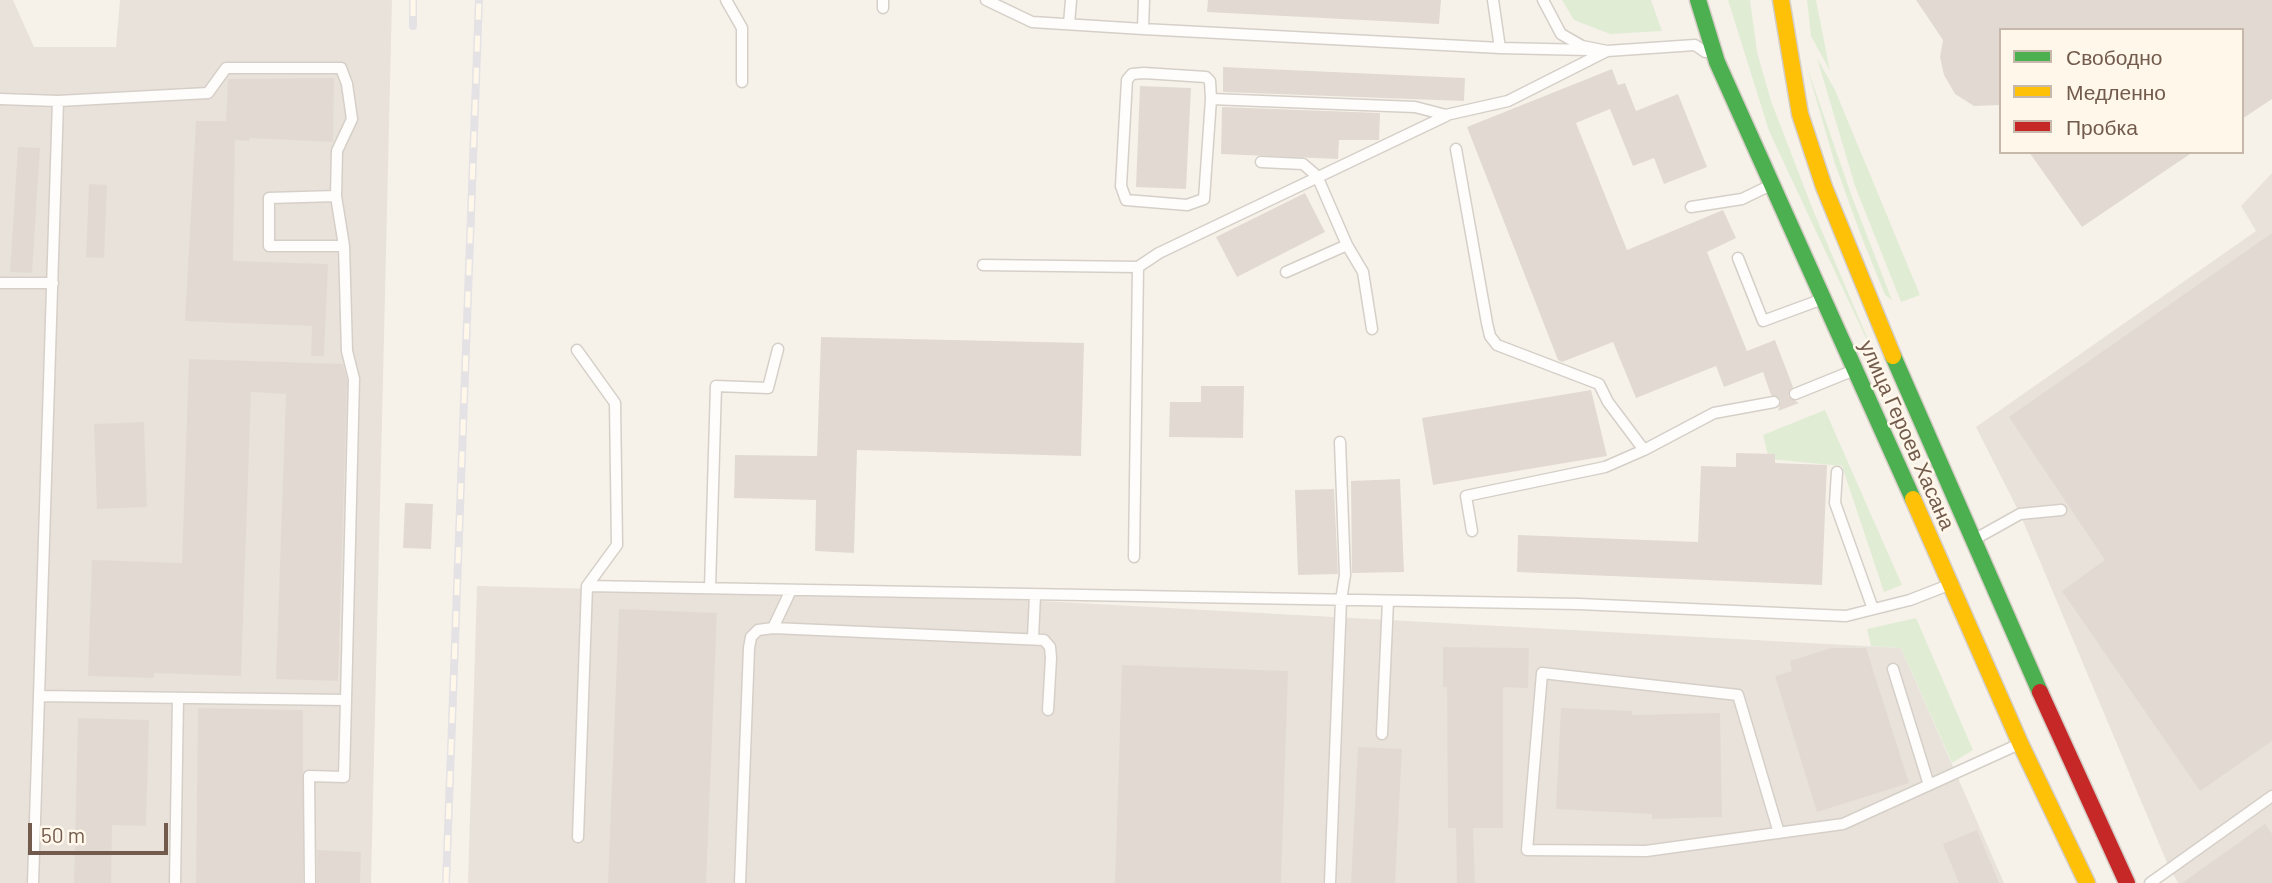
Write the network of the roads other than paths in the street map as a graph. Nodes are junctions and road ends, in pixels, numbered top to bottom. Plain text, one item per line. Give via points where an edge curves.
1 (726, 0) edge
2 (986, 0) edge
3 (1070, 0) edge
4 (1144, 0) edge
5 (1493, 0) edge
6 (1543, 0) edge
7 (1698, 0) edge
8 (1781, 0) edge
9 (1069, 24) junction
10 (1143, 29) junction
11 (1500, 48) junction
12 (1607, 51) junction
13 (1734, 60) dead end
14 (1717, 62) junction
15 (1774, 62) dead end
16 (742, 82) dead end
17 (0, 99) edge
18 (1210, 99) junction
19 (58, 101) junction
20 (1800, 114) junction
21 (1446, 115) junction
22 (1745, 125) junction
23 (1457, 149) dead end
24 (1261, 162) dead end
25 (1317, 176) junction
26 (1772, 184) junction
27 (336, 196) junction
28 (1691, 207) dead end
29 (344, 246) junction
30 (1347, 246) junction
31 (1738, 258) dead end
32 (983, 265) dead end
33 (1138, 267) junction
34 (1286, 272) dead end
35 (0, 282) edge
36 (53, 282) junction
37 (1825, 298) junction
38 (1372, 330) dead end
39 (778, 349) dead end
40 (577, 350) dead end
41 (1856, 370) junction
42 (1795, 394) dead end
43 (1774, 402) dead end
44 (1340, 442) dead end
45 (1644, 450) junction
46 (1837, 472) dead end
47 (2061, 510) dead end
48 (1472, 531) dead end
49 (1973, 540) junction
50 (1134, 557) dead end
51 (1949, 585) junction
52 (587, 586) junction
53 (710, 588) junction
54 (791, 590) junction
55 (1035, 595) junction
56 (1341, 600) junction
57 (1388, 601) junction
58 (1873, 609) junction
59 (773, 628) junction
60 (1033, 638) junction
61 (1893, 668) dead end
62 (39, 696) junction
63 (178, 698) junction
64 (346, 700) junction
65 (1048, 710) dead end
66 (1382, 734) dead end
67 (2020, 743) junction
68 (1929, 785) junction
69 (2272, 796) edge
70 (1779, 833) junction
71 (578, 837) dead end
72 (33, 883) edge
73 (175, 883) edge
74 (310, 883) edge
75 (740, 883) edge
76 (1330, 883) edge
77 (2087, 883) edge
78 (2127, 883) edge
79 (2150, 883) edge

1 - 16 lane via 742,28
2 - 9 lane via 1032,22
3 - 9 lane
4 - 10 lane
5 - 11 lane
6 - 12 lane via 1561,34 1582,46
7 - 14 main road, улица Героев Хасана
8 - 20 main road, улица Героев Хасана
9 - 10 lane
10 - 11 lane
11 - 12 lane
12 - 14 lane via 1695,45
12 - 21 lane via 1508,101
13 - 22 main road
14 - 22 main road, улица Героев Хасана
15 - 20 main road
17 - 19 lane
18 - 18 lane via 1205,199 1188,205 1126,201 1121,186 1127,80 1132,74 1144,73 1206,77
18 - 21 lane via 1415,107
19 - 27 lane via 208,93 226,68 341,68 352,119 337,151
19 - 36 lane
20 - 49 main road, улица Героев Хасана via 1878,321
21 - 25 lane
22 - 26 main road, улица Героев Хасана
23 - 45 lane via 1490,336 1497,345 1599,384
24 - 25 lane via 1303,164
25 - 30 lane
25 - 33 lane
26 - 28 lane via 1742,199
26 - 37 main road, улица Героев Хасана
27 - 29 lane
27 - 29 lane via 269,198 269,246
29 - 64 lane via 346,351 354,379
30 - 34 lane
30 - 38 lane via 1363,272
31 - 37 lane via 1763,321
32 - 33 lane
33 - 50 lane
35 - 36 lane
36 - 62 lane
37 - 41 main road, улица Героев Хасана
39 - 53 lane via 768,388 716,386
40 - 52 lane via 615,402 617,545
41 - 42 lane
41 - 51 main road, улица Героев Хасана
43 - 45 lane via 1714,413
44 - 56 lane via 1345,575
45 - 48 lane via 1605,467 1466,496
46 - 58 lane via 1835,503
47 - 49 lane via 2020,514
49 - 78 main road, улица Героев Хасана
51 - 58 lane
51 - 67 main road, улица Героев Хасана
52 - 53 lane
52 - 71 lane
53 - 54 lane
54 - 55 lane
54 - 59 lane
55 - 56 lane
55 - 60 lane
56 - 57 lane
56 - 76 lane
57 - 58 lane via 1846,616
57 - 66 lane
59 - 60 lane
59 - 75 lane via 758,631 749,648
60 - 65 lane via 1050,647
61 - 68 lane
62 - 63 lane
62 - 72 lane
63 - 64 lane
63 - 73 lane
64 - 74 lane via 344,777 309,776
67 - 68 lane
67 - 77 main road, улица Героев Хасана
68 - 70 lane via 1843,824
69 - 79 lane
70 - 70 lane via 1738,695 1542,673 1527,849 1646,851

